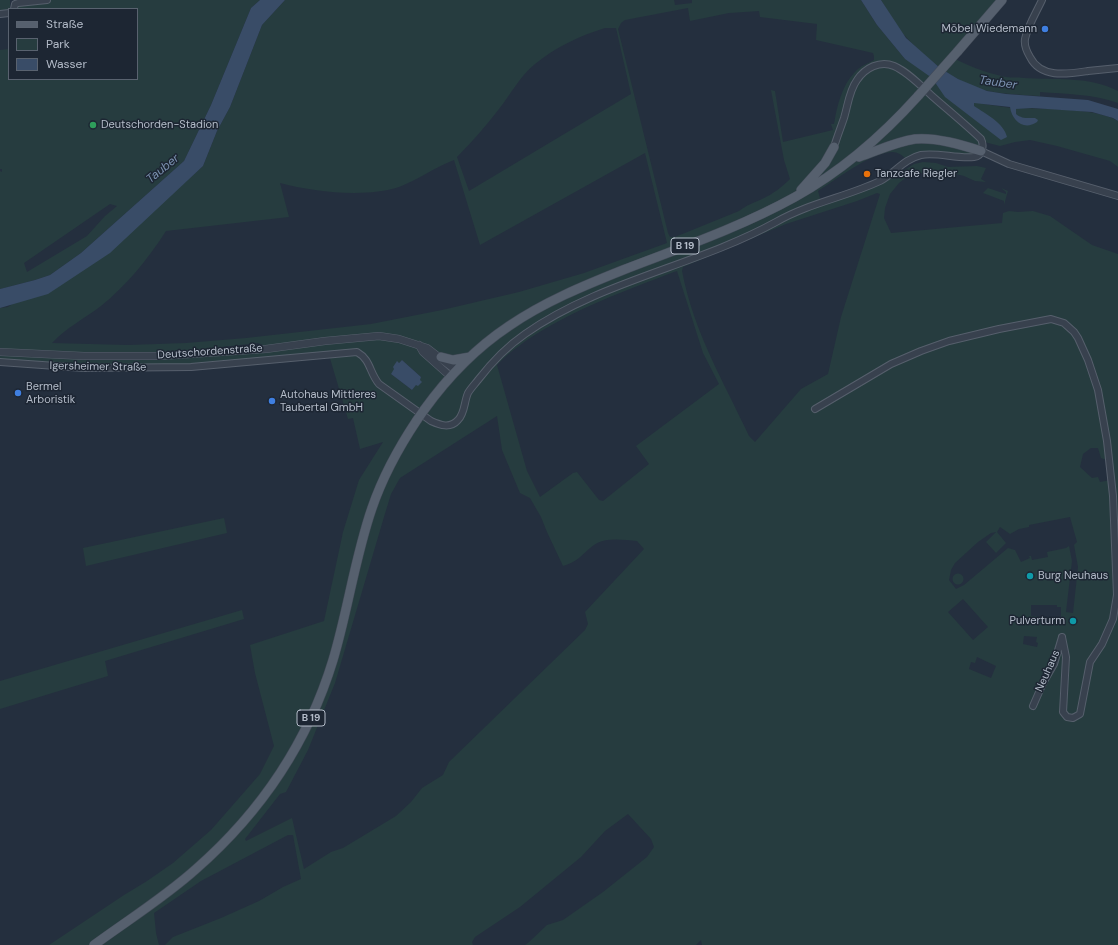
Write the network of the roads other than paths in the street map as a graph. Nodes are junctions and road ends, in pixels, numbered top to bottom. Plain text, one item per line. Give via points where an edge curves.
1 (47, 0) edge
2 (1002, 0) edge
3 (1042, 0) edge
4 (14, 8) edge
5 (1118, 68) edge
6 (834, 146) joint
7 (981, 151) junction
8 (852, 160) junction
9 (1118, 196) edge
10 (794, 197) junction
11 (419, 345) junction
12 (0, 352) edge
13 (441, 357) junction
14 (470, 357) junction
15 (0, 362) edge
16 (454, 374) junction
17 (815, 409) dead end
18 (1033, 706) dead end
19 (94, 945) edge

1 - 4 street via 18,3
2 - 8 main road, B 19, bridge via 887,130
3 - 5 street via 1027,30 1025,42 1031,60 1038,67 1059,74
6 - 7 street via 857,80 869,68 886,64 900,69 913,79 975,133 983,144
6 - 10 main road via 825,162
7 - 8 main road via 930,139 915,139
7 - 9 street via 1009,164
7 - 15 street, Igersheimer Straße via 973,157 932,154 915,157 880,180 794,213 740,241 605,292 551,317 518,339 491,363 469,392 462,415 450,426 440,426 431,422 379,384 369,364 356,352 191,367 84,368
8 - 10 main road, B 19
10 - 14 main road, B 19 via 732,227 555,299 509,326
11 - 12 street, Deutschordenstraße via 389,337 368,336 266,349 161,356
11 - 13 street, Deutschordenstraße
11 - 16 street via 423,352
13 - 14 main road via 453,360
13 - 16 street, Deutschordenstraße
14 - 16 main road, B 19
16 - 19 main road, B 19, bridge via 417,420 383,479 372,508 333,660 306,730 275,782 254,810 195,870
17 - 18 street, Neuhaus via 891,364 948,341 1051,319 1064,323 1074,332 1098,390 1113,496 1117,594 1113,619 1102,644 1090,662 1080,714 1073,718 1067,717 1063,712 1066,657 1062,637 1054,664

